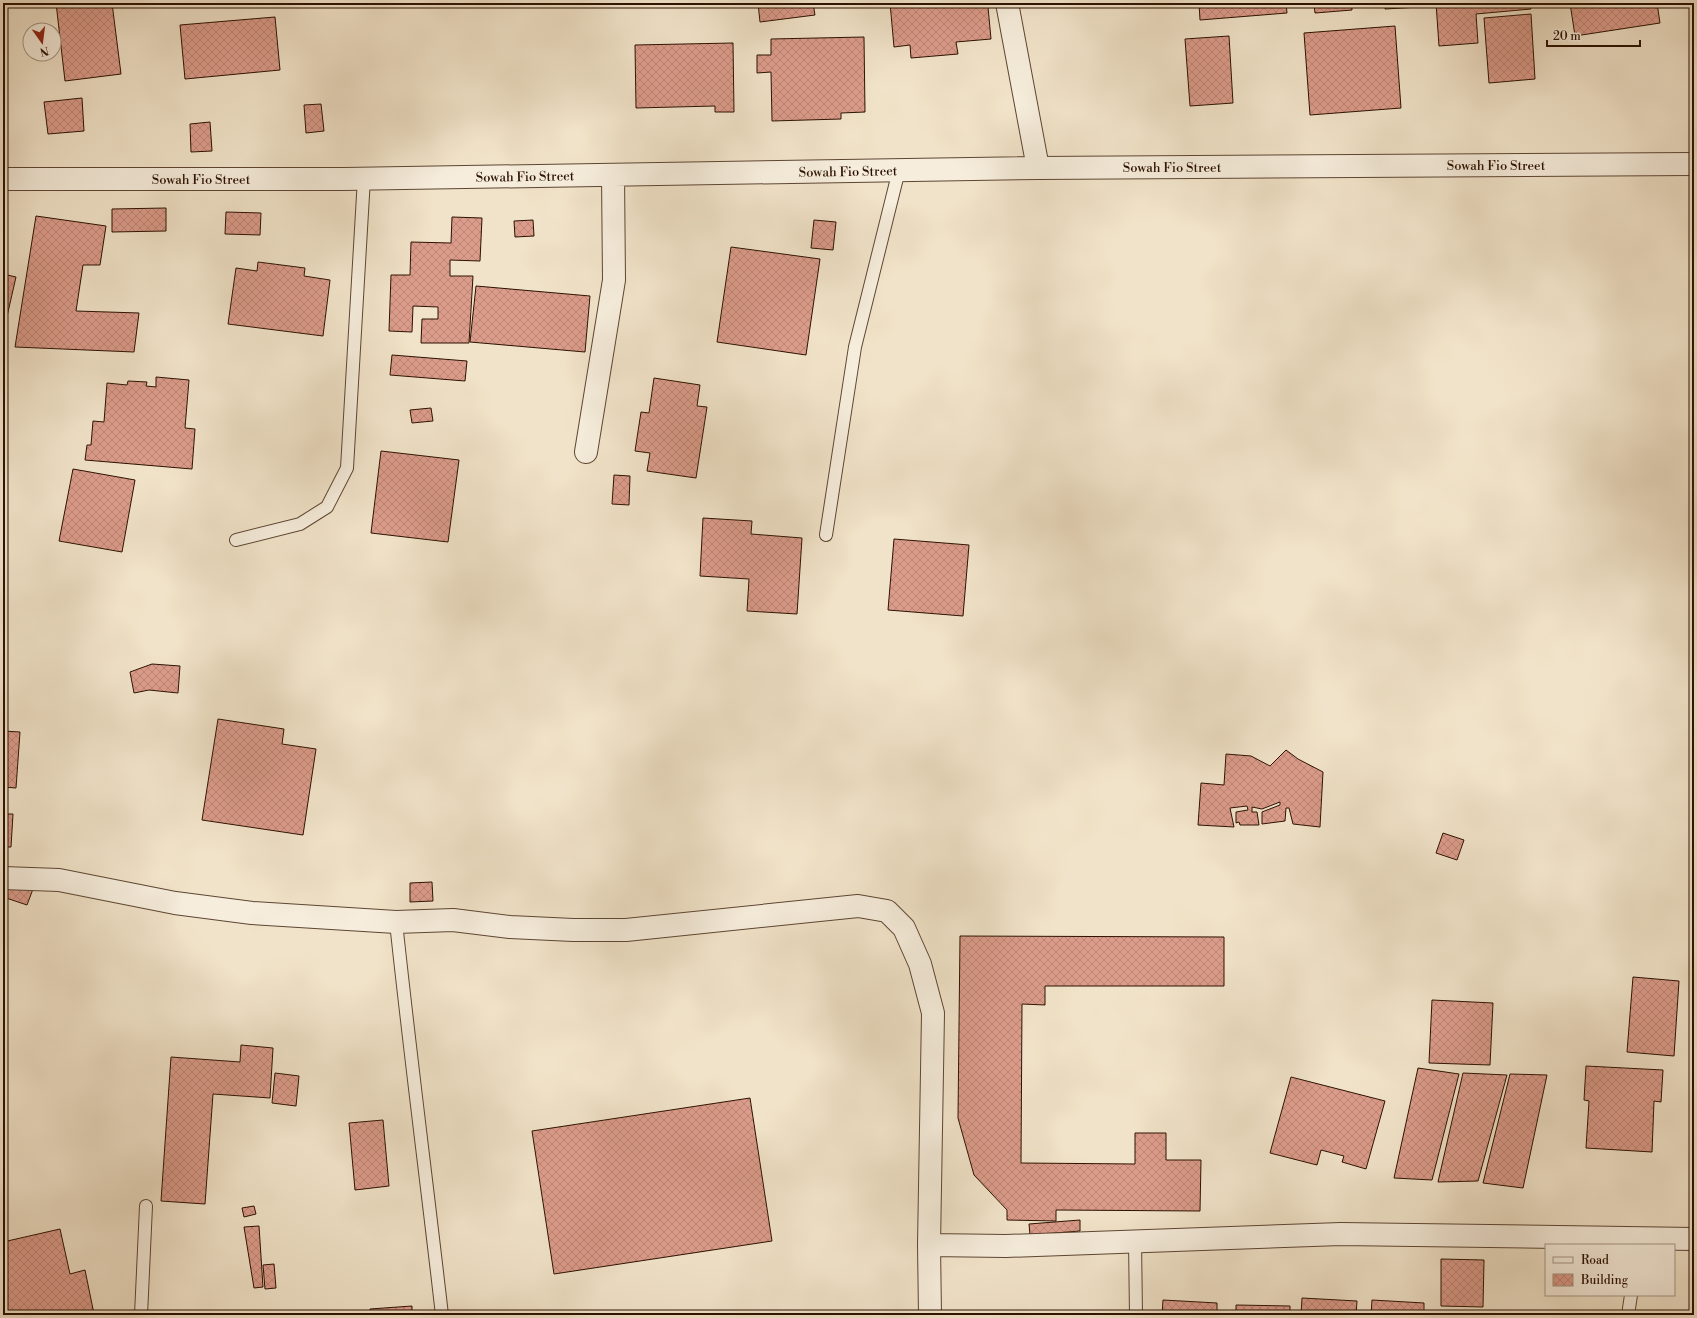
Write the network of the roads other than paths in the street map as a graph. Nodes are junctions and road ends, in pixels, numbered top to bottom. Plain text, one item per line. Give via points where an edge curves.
1 (1007, 3) edge
2 (1694, 164) edge
3 (1038, 168) junction
4 (899, 170) junction
5 (613, 175) junction
6 (364, 178) junction
7 (3, 179) edge
8 (586, 452) dead end
9 (826, 535) dead end
10 (236, 540) dead end
11 (3, 878) edge
12 (396, 922) junction
13 (146, 1206) dead end
14 (1694, 1239) edge
15 (1135, 1240) junction
16 (1638, 1242) edge
17 (929, 1245) junction
18 (1631, 1296) edge
19 (141, 1315) edge
20 (442, 1315) edge
21 (930, 1315) edge
22 (1136, 1315) edge
23 (1628, 1315) edge

1 - 3 street
2 - 3 street, Sowah Fio Street
3 - 4 street, Sowah Fio Street
4 - 5 street, Sowah Fio Street
4 - 9 lane via 855,347
5 - 6 street, Sowah Fio Street
5 - 8 street via 614,280
6 - 7 street, Sowah Fio Street
6 - 10 lane via 347,468 327,507 300,524
11 - 12 street via 58,880 175,903 252,913
12 - 17 street via 453,920 526,928 626,930 858,906 887,911 904,928 920,964 933,1013
12 - 20 lane via 410,1062 429,1195
13 - 19 lane
14 - 16 street
15 - 16 street via 1341,1234
15 - 17 street via 1006,1246
15 - 22 lane
17 - 21 street
18 - 23 lane

